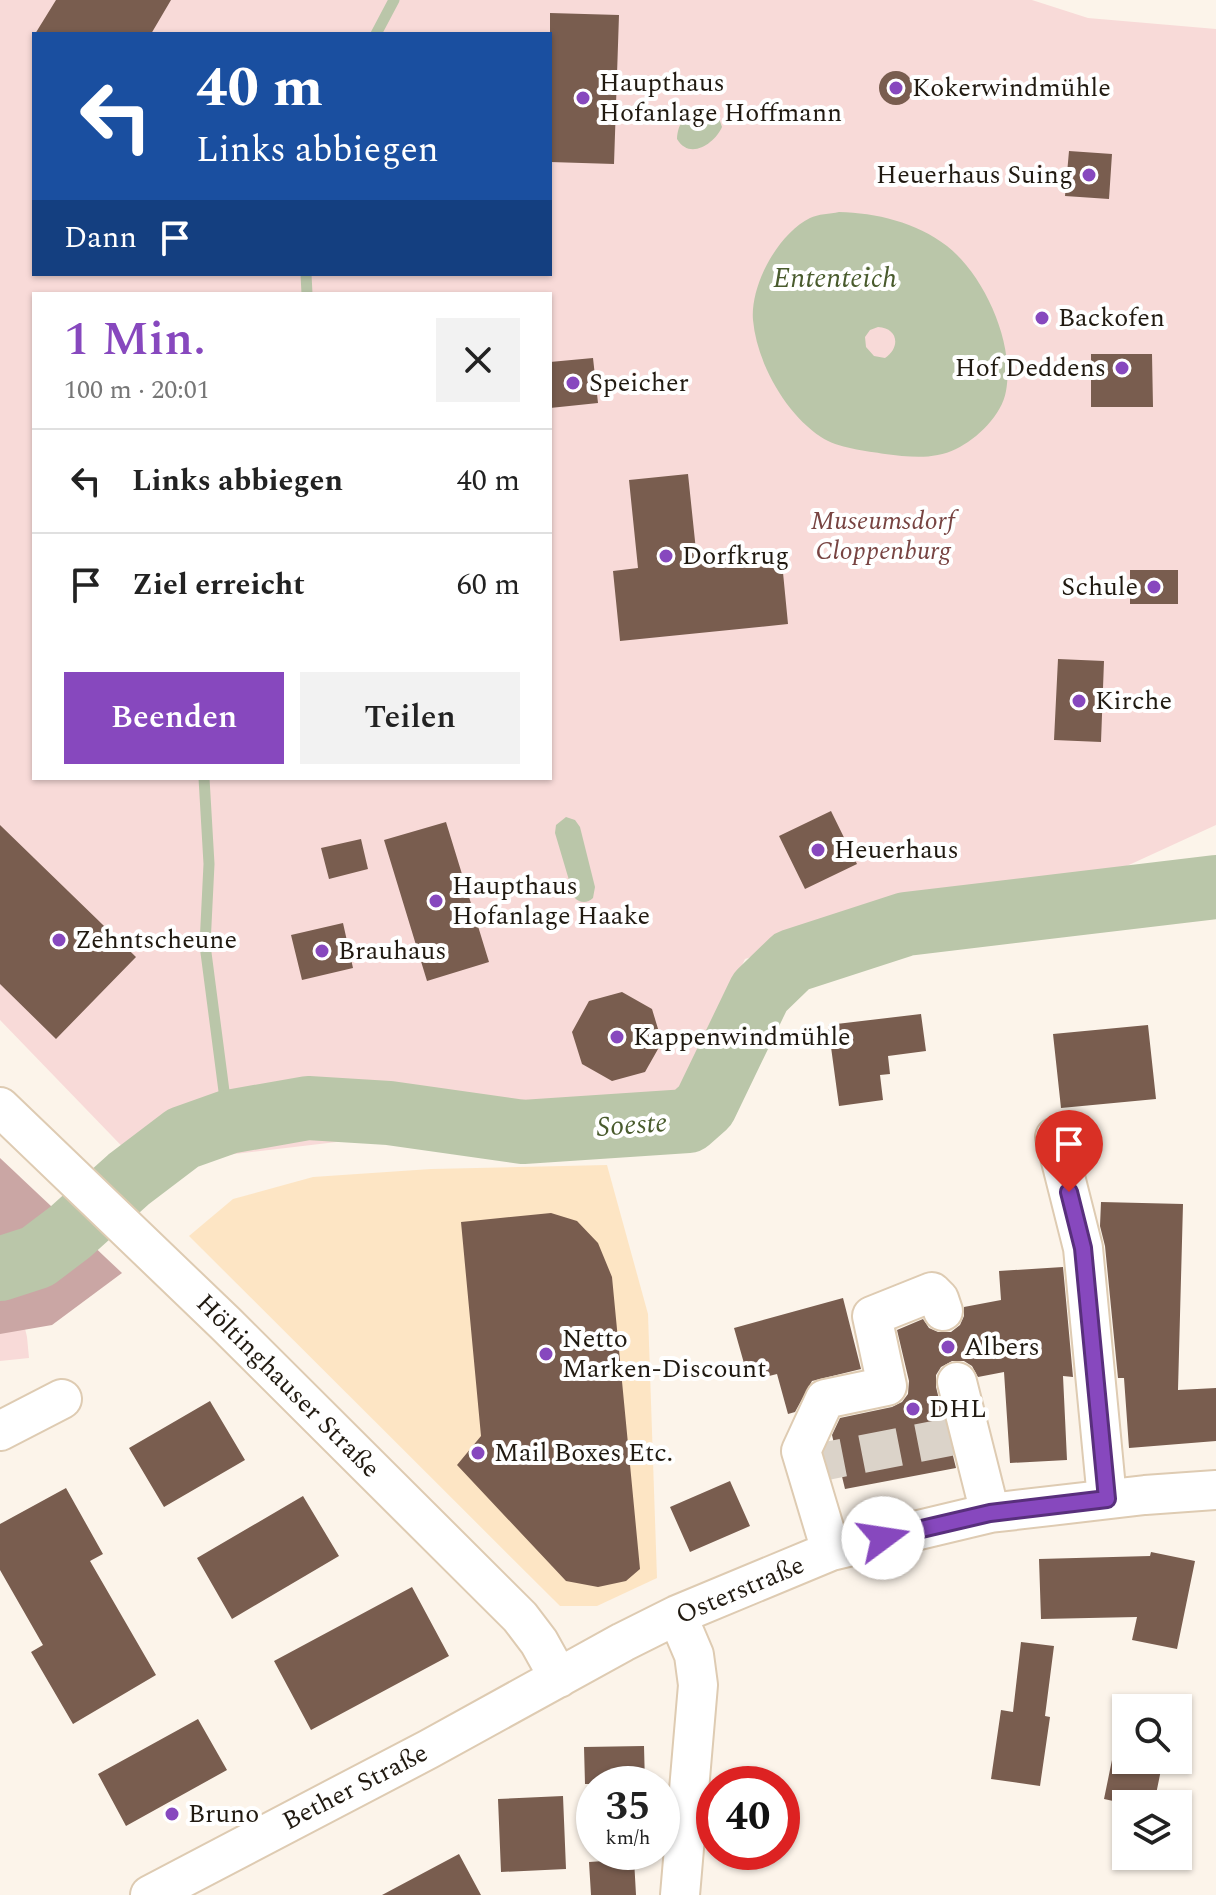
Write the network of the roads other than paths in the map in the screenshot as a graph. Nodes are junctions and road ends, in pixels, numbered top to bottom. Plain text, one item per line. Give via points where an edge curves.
1 (0, 1107) edge
2 (1055, 1137) dead end
3 (943, 1311) dead end
4 (957, 1382) dead end
5 (62, 1399) dead end
6 (0, 1431) edge
7 (1216, 1490) edge
8 (1107, 1499) junction
9 (990, 1513) junction
10 (831, 1551) junction
11 (677, 1615) junction
12 (559, 1678) junction
13 (150, 1895) edge
14 (680, 1895) edge

1 - 12 street, Höltinghauser Straße via 520,1617
2 - 8 street via 1083,1248
3 - 10 street via 932,1292 872,1316 887,1386 825,1399 801,1451
4 - 9 street
5 - 6 street
7 - 8 street, Osterstraße
8 - 9 street, Osterstraße
9 - 10 street, Osterstraße
10 - 11 street, Osterstraße
11 - 12 street, Osterstraße
11 - 14 street via 694,1655 698,1685
12 - 13 street, Bether Straße

